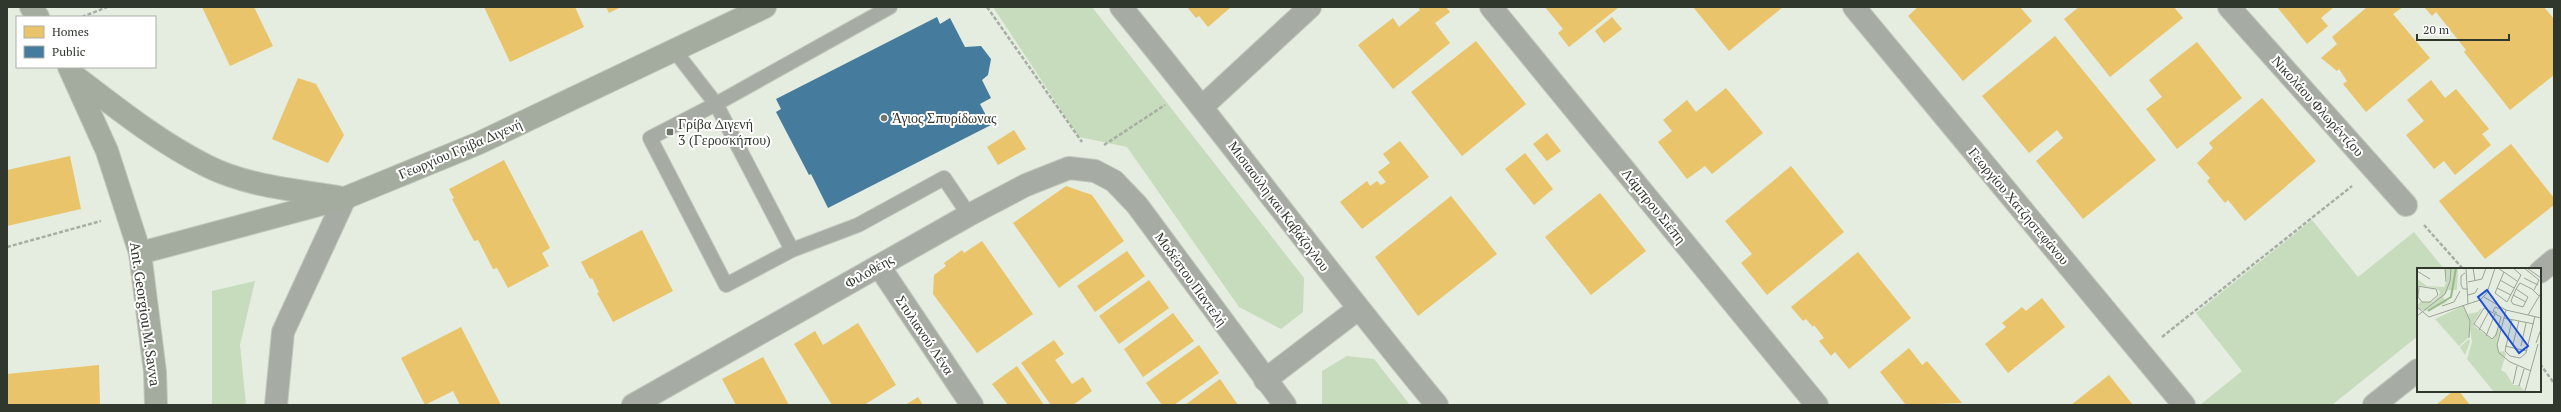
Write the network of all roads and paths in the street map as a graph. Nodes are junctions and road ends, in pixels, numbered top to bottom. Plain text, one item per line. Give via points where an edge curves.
1 (31, 7) edge
2 (107, 7) edge
3 (765, 7) edge
4 (890, 7) edge
5 (988, 7) edge
6 (1121, 7) edge
7 (1310, 7) edge
8 (1491, 7) edge
9 (1854, 7) edge
10 (2229, 7) edge
11 (37, 16) edge
12 (84, 16) edge
13 (674, 50) junction
14 (72, 72) edge
15 (1196, 98) junction
16 (716, 104) junction
17 (1099, 168) junction
18 (2374, 169) junction
19 (345, 198) junction
20 (2406, 205) joint
21 (128, 214) junction
22 (969, 215) junction
23 (7, 247) edge
24 (792, 250) junction
25 (140, 253) junction
26 (2554, 260) edge
27 (878, 266) junction
28 (2462, 268) edge
29 (2541, 271) edge
30 (1358, 309) junction
31 (2142, 354) junction
32 (2541, 365) edge
33 (2417, 371) edge
34 (1265, 380) junction
35 (2554, 383) edge
36 (662, 398) edge
37 (156, 405) edge
38 (276, 405) edge
39 (633, 405) edge
40 (972, 405) edge
41 (1285, 405) edge
42 (1438, 405) edge
43 (1817, 405) edge
44 (2184, 405) edge
45 (2374, 405) edge

1 - 11 street
2 - 12 path
3 - 13 street, Γεωργίου Γρίβα Διγενή
4 - 16 lane
5 - 17 path
6 - 15 street, Μισιαούλη και Καβάζογλου
7 - 15 street
8 - 43 street, Λάμπρου Σιέπη
9 - 31 street, Γεωργίου Χατζηστεφάνου
10 - 18 street, Νικολάου Φλωρέντζου
13 - 16 lane
13 - 19 street, Γεωργίου Γρίβα Διγενή via 479,143
14 - 19 street via 149,133 208,166 265,185
14 - 21 street, Ant. Georgiou M. Savva via 107,151
15 - 17 path
15 - 30 street, Μισιαούλη και Καβάζογλου
16 - 24 lane
16 - 24 lane via 650,138 726,285
17 - 22 street, Φιλοθέης via 1069,168 1026,185
17 - 34 street, Μοδέστου Παντελή via 1137,205
18 - 20 street, Νικολάου Φλωρέντζου
18 - 31 path
19 - 25 street, Γεωργίου Γρίβα Διγενή
19 - 38 street via 283,332
20 - 28 path
21 - 23 path
21 - 25 street, Ant. Georgiou M. Savva
22 - 24 lane via 944,178 858,225
22 - 27 street, Φιλοθέης
25 - 37 street, Ant. Georgiou M. Savva via 155,372
26 - 29 street
27 - 36 street, Φιλοθέης
27 - 40 street, Στυλιανού Λένα
30 - 34 street
30 - 42 street, Μισιαούλη και Καβάζογλου
31 - 44 street, Γεωργίου Χατζηστεφάνου
32 - 35 path
33 - 45 street
34 - 41 street, Μοδέστου Παντελή
36 - 39 street, Φιλοθέης

